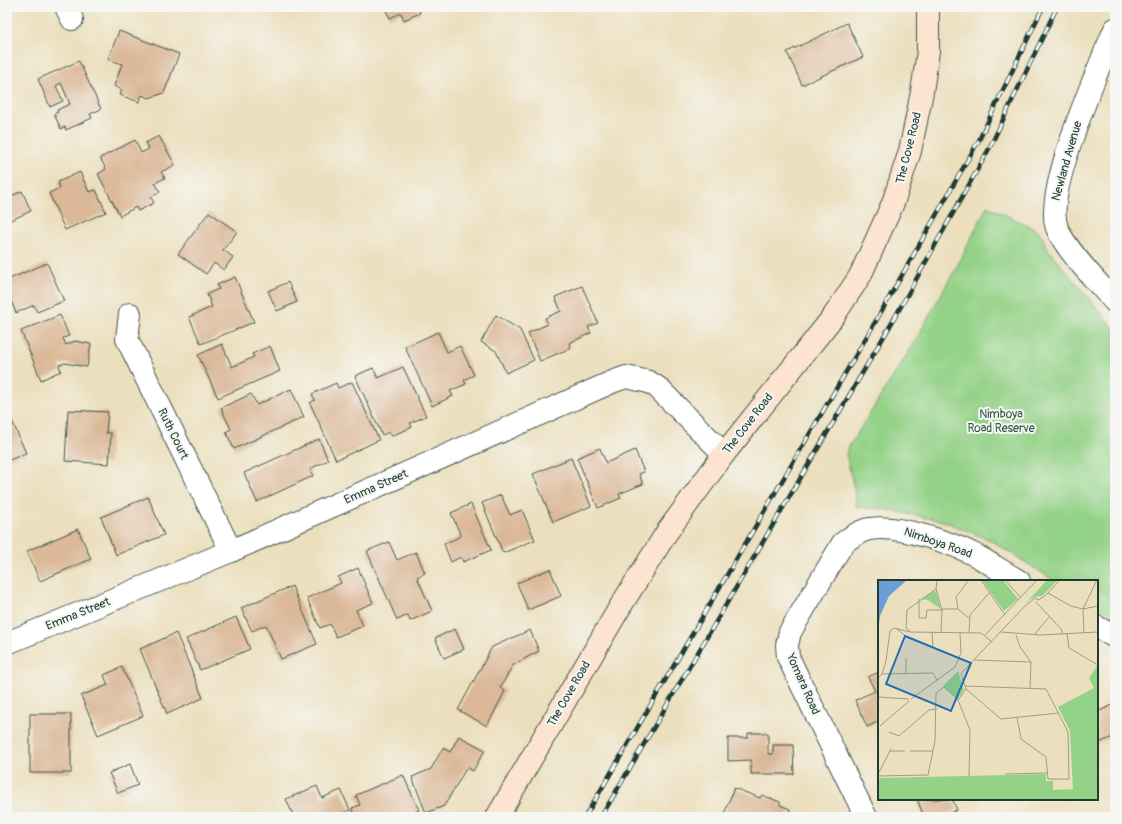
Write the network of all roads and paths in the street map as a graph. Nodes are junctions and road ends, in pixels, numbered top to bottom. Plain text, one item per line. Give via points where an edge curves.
1 (928, 7) edge
2 (1115, 29) edge
3 (1115, 302) edge
4 (130, 314) dead end
5 (724, 454) junction
6 (852, 536) joint
7 (231, 551) junction
8 (1017, 580) edge
9 (1098, 628) edge
10 (1115, 637) edge
11 (7, 643) edge
12 (496, 817) edge
13 (866, 817) edge

1 - 5 street, The Cove Road via 928,51 910,152 893,203 860,276 834,316
2 - 3 street, Newland Avenue via 1076,124 1056,195 1054,218 1062,238
4 - 7 street, Ruth Court via 127,339
5 - 7 street, Emma Street via 657,387 640,379 626,377
5 - 12 street, The Cove Road via 667,532
6 - 8 street, Nimboya Road via 870,529 896,529 931,538 975,555
6 - 13 street, Yomara Road via 844,543 790,632 787,645 788,657
7 - 11 street, Emma Street
9 - 10 street

